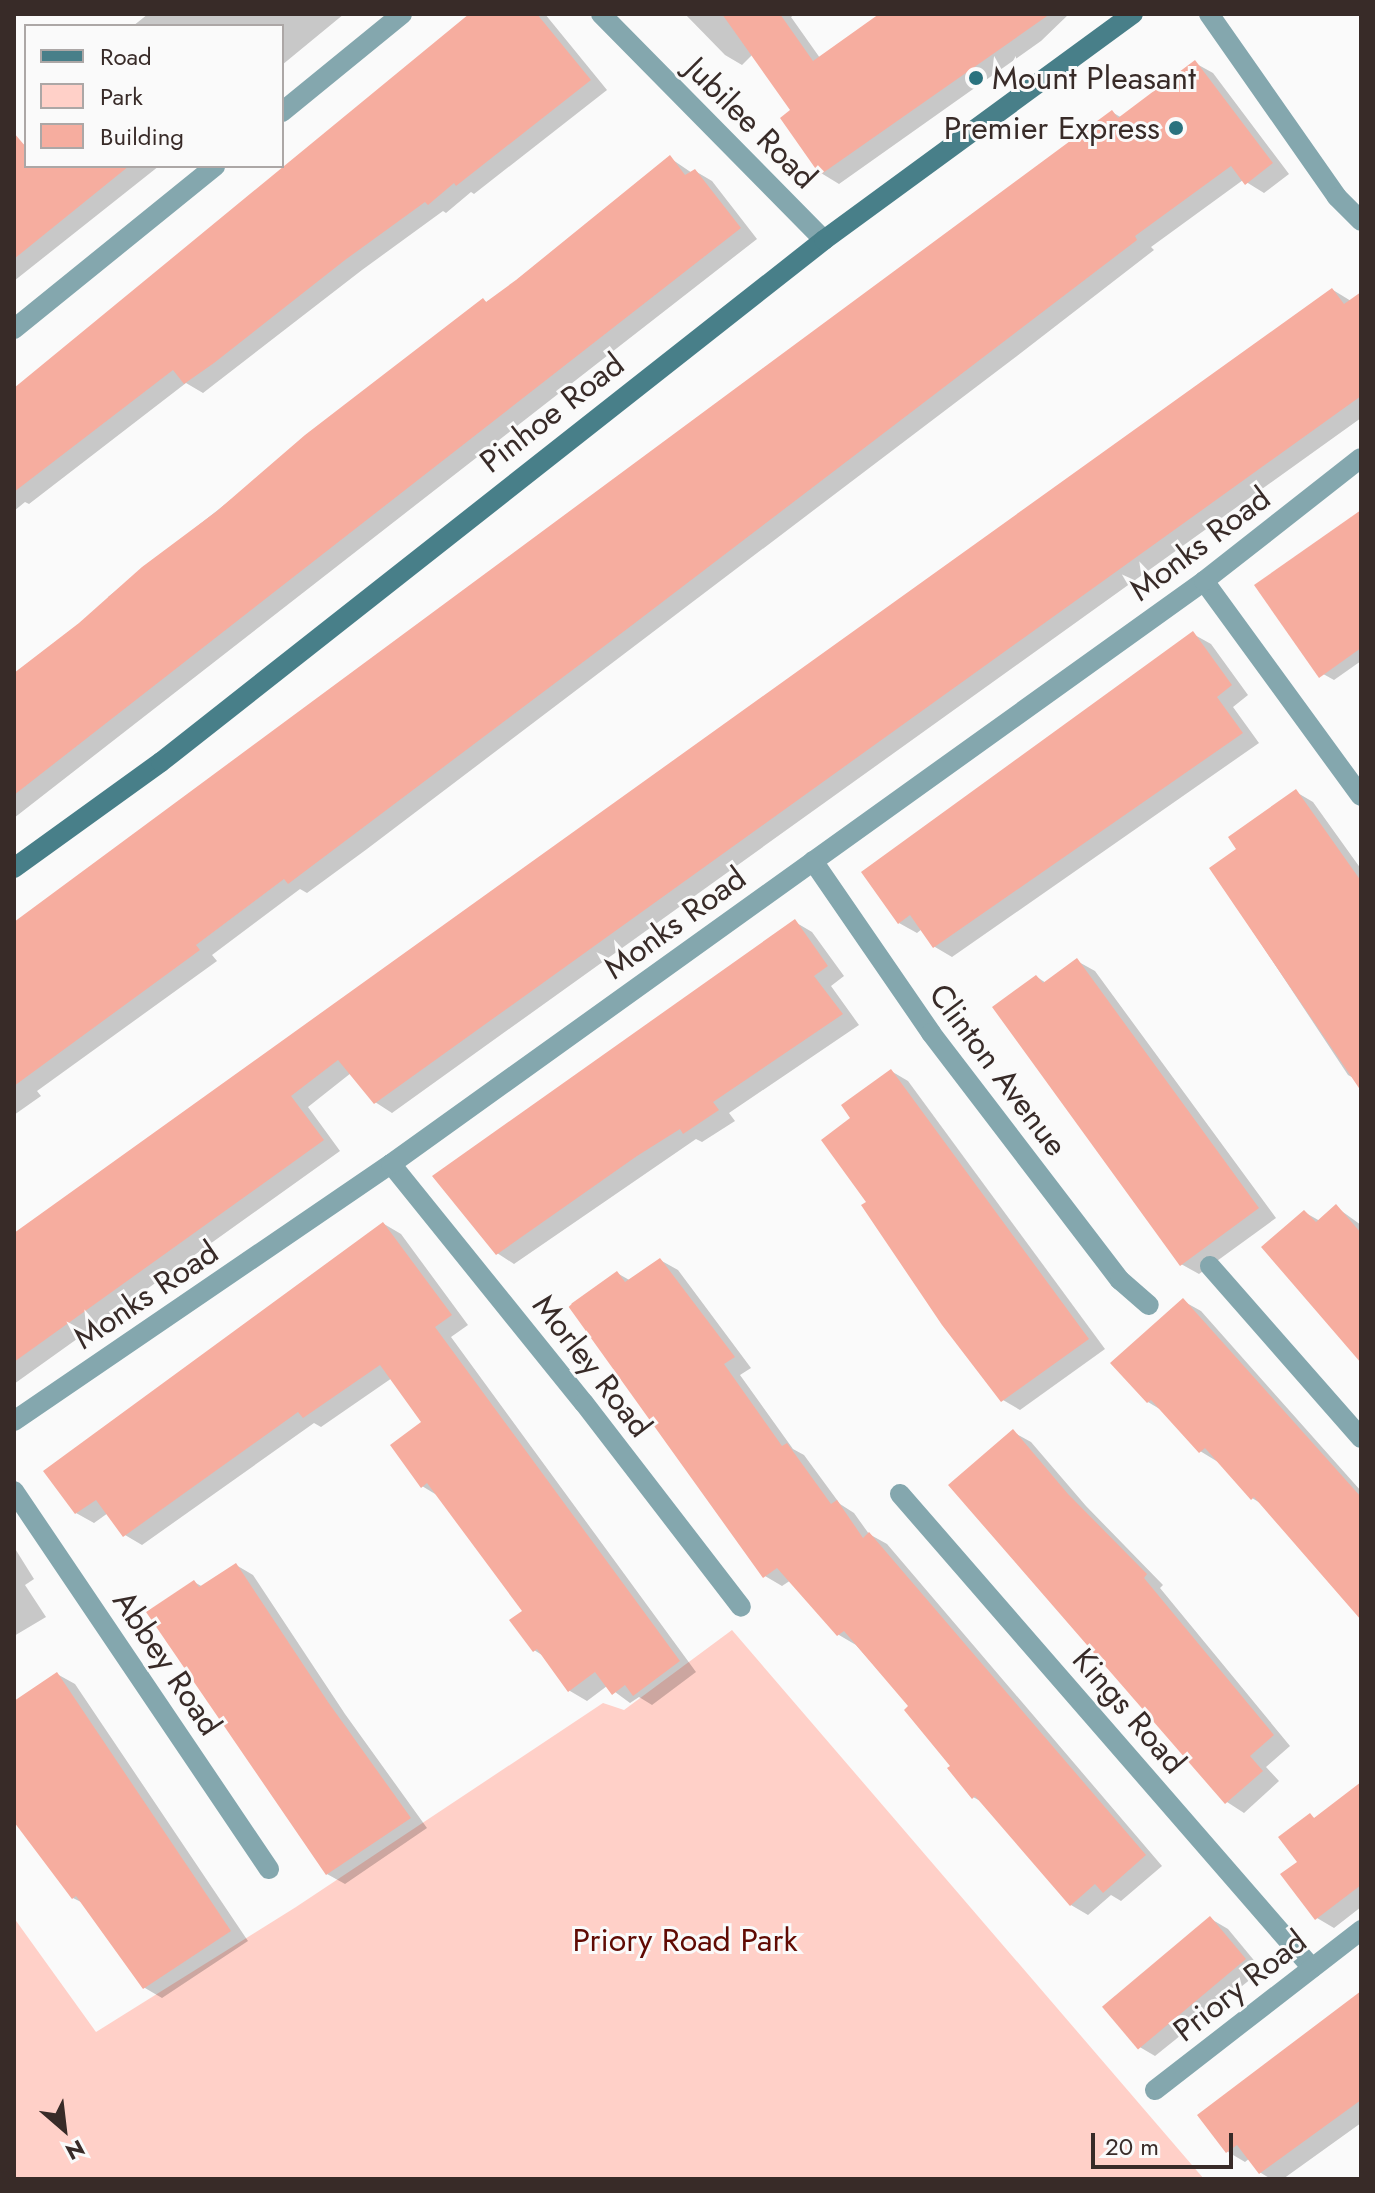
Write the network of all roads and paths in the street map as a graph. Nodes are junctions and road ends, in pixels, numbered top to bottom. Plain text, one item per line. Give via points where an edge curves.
1 (402, 14) edge
2 (601, 14) edge
3 (1133, 14) edge
4 (1209, 14) edge
5 (284, 110) edge
6 (213, 168) edge
7 (1361, 221) edge
8 (824, 240) junction
9 (14, 329) edge
10 (1361, 458) edge
11 (1204, 581) junction
12 (1361, 796) edge
13 (813, 861) junction
14 (14, 868) edge
15 (391, 1164) junction
16 (1210, 1266) dead end
17 (1149, 1305) dead end
18 (14, 1421) edge
19 (1361, 1438) edge
20 (14, 1491) edge
21 (900, 1494) dead end
22 (741, 1607) dead end
23 (269, 1869) dead end
24 (1361, 1930) edge
25 (1312, 1968) junction
26 (1155, 2090) dead end

1 - 5 street
2 - 8 street, Jubilee Road
3 - 8 main road, Pinhoe Road
4 - 7 street via 1337,197
6 - 9 street
8 - 14 main road, Pinhoe Road via 161,762
10 - 11 street, Monks Road
11 - 12 street
11 - 13 street, Monks Road
13 - 15 street, Monks Road
13 - 17 street, Clinton Avenue via 931,1033 1120,1280
15 - 18 street, Monks Road
15 - 22 street, Morley Road
16 - 19 street
20 - 23 street, Abbey Road
21 - 25 street, Kings Road
24 - 25 street, Priory Road
25 - 26 street, Priory Road

